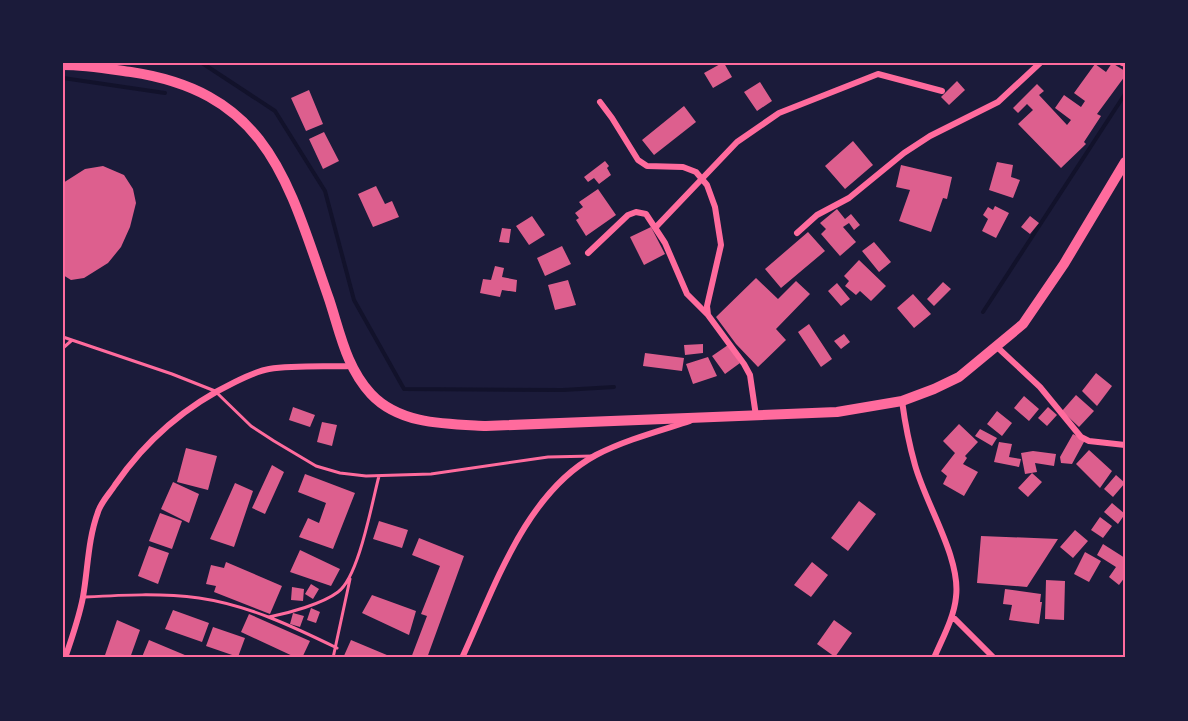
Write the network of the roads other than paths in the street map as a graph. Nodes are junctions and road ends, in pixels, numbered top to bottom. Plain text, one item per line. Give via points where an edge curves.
1 (1040, 63) edge
2 (63, 65) edge
3 (942, 91) dead end
4 (600, 102) dead end
5 (1125, 162) edge
6 (702, 178) junction
7 (656, 228) junction
8 (797, 233) dead end
9 (588, 253) dead end
10 (708, 315) junction
11 (63, 337) edge
12 (71, 341) junction
13 (996, 346) junction
14 (63, 348) edge
15 (351, 366) junction
16 (215, 391) junction
17 (902, 402) junction
18 (756, 416) junction
19 (699, 418) junction
20 (1125, 446) edge
21 (595, 455) junction
22 (379, 476) junction
23 (350, 577) junction
24 (83, 597) junction
25 (952, 616) junction
26 (269, 617) junction
27 (337, 648) junction
28 (65, 655) edge
29 (333, 658) edge
30 (462, 658) edge
31 (934, 658) edge
32 (994, 658) edge

1 - 8 street via 998,102 930,136
2 - 15 main road via 153,76 188,86 220,102 247,124 284,178
3 - 6 street via 883,75 871,76 779,113 737,142
4 - 6 street via 638,160 647,166 683,167
5 - 13 main road via 1023,324
6 - 7 street
6 - 10 street via 712,194 721,245
7 - 9 street via 646,214 636,212
7 - 10 street via 687,294
10 - 18 street via 750,375
11 - 12 lane
12 - 14 lane
12 - 16 lane
13 - 17 main road via 959,377
13 - 20 street via 1040,387 1081,437
15 - 16 street via 267,369
15 - 19 main road via 372,395 398,413 432,423 486,426
16 - 22 lane via 251,426 316,466 340,473
16 - 24 street via 164,427 144,447 98,510
17 - 18 main road via 837,412
17 - 25 street via 915,466 952,557 957,581
18 - 19 main road
19 - 21 street
21 - 22 lane via 548,457 431,474
21 - 30 street via 564,478 526,524
22 - 23 lane
23 - 26 lane via 339,592 291,613
23 - 27 lane
24 - 26 lane via 143,594 201,598
24 - 28 street
25 - 31 street
25 - 32 street
26 - 27 lane
27 - 29 lane

